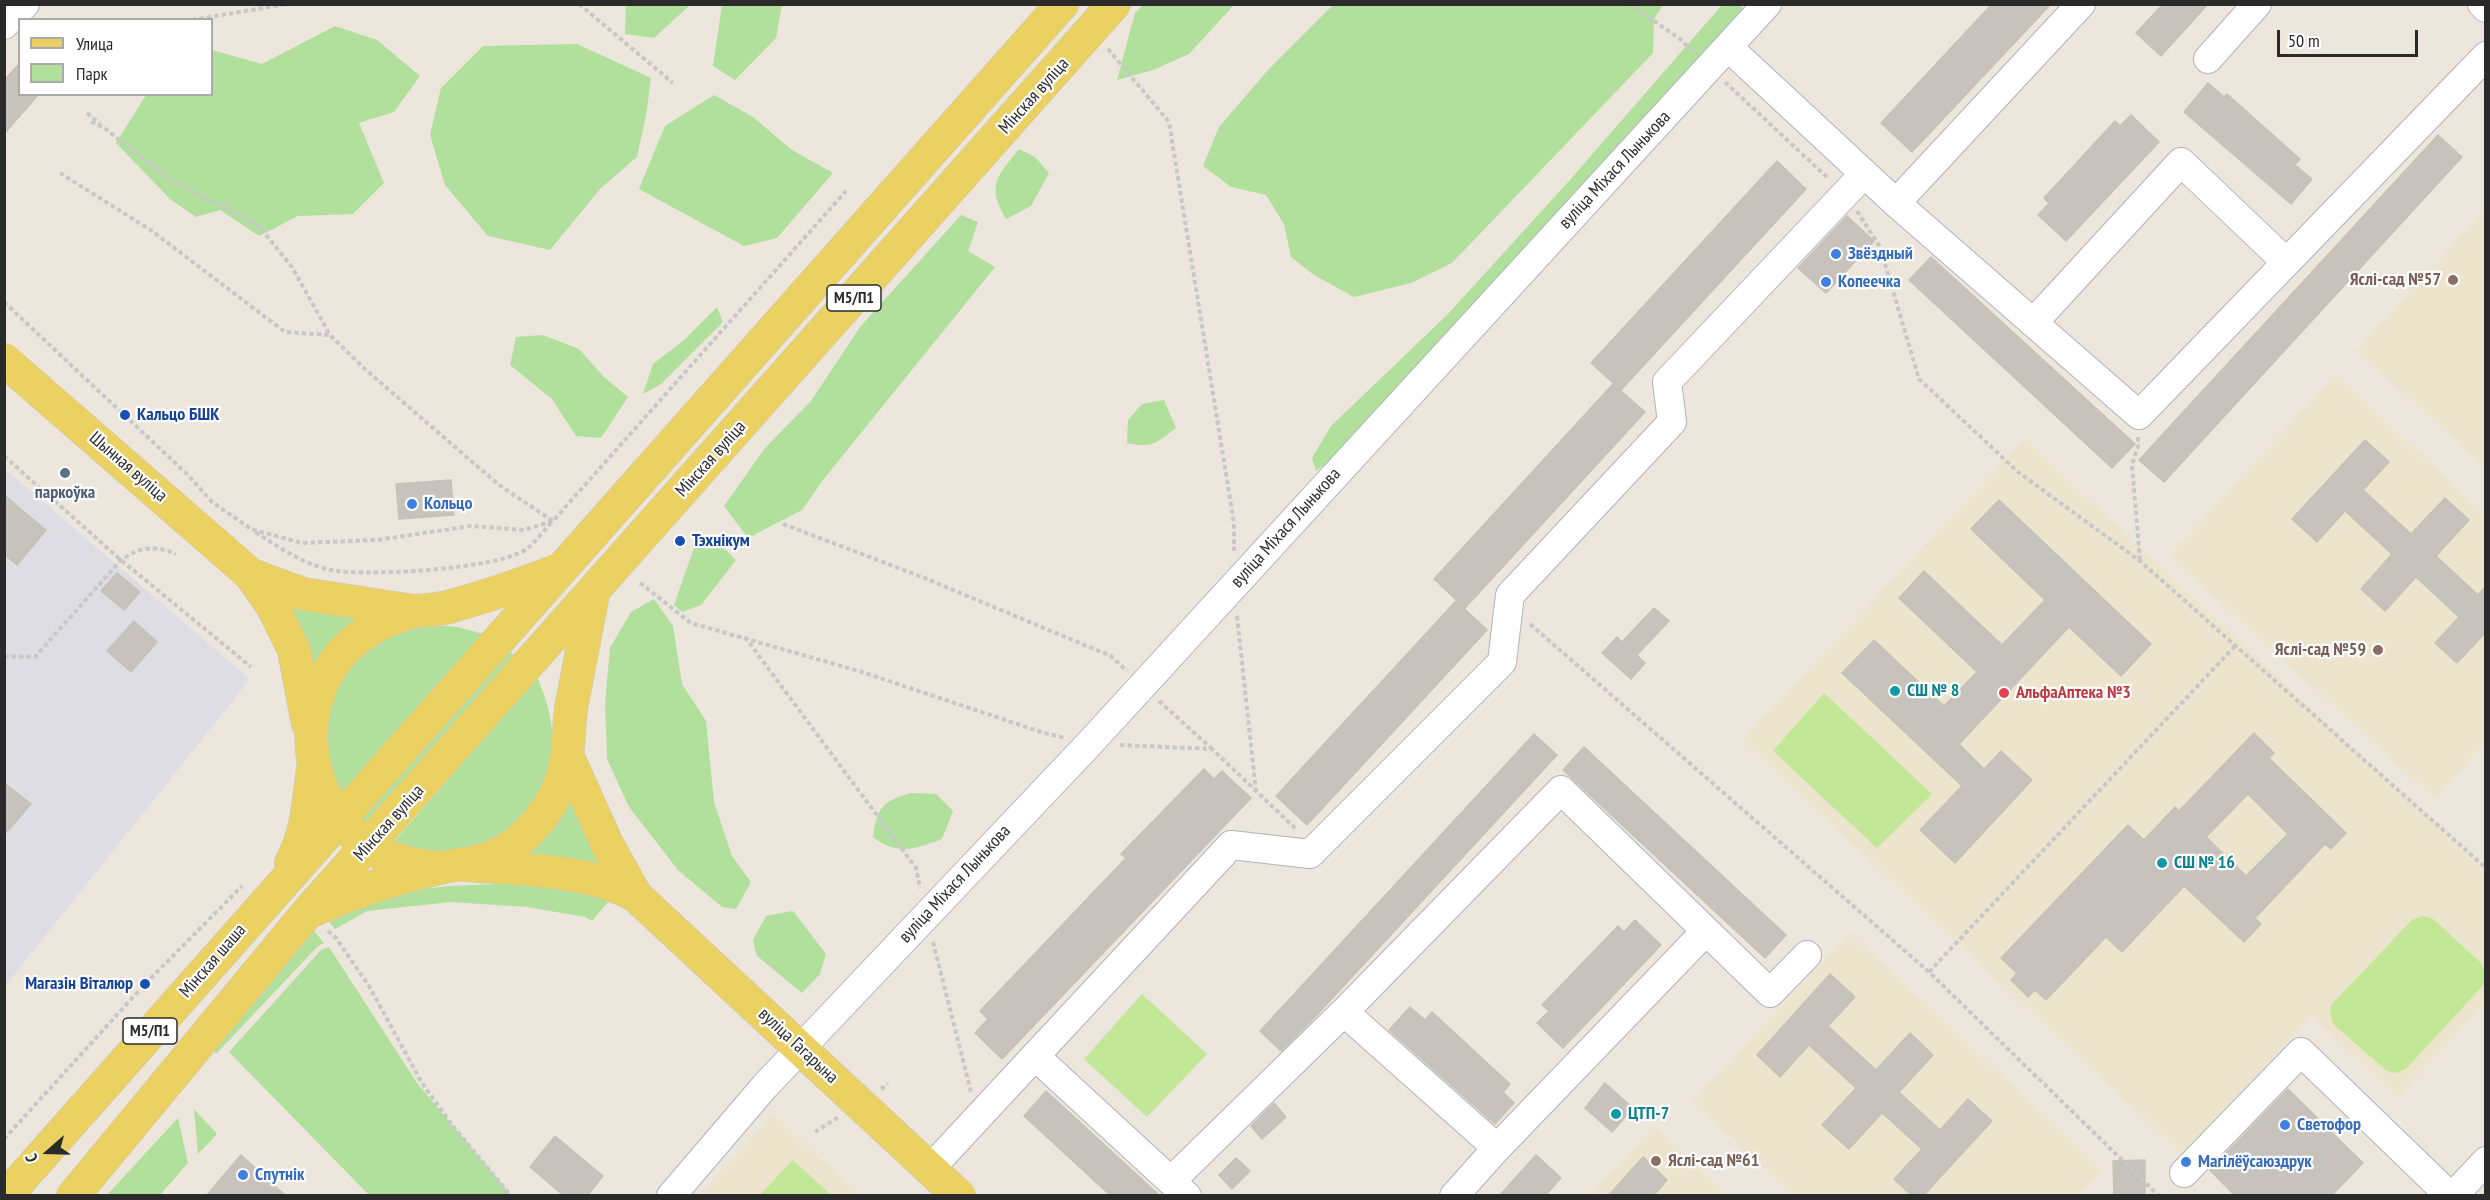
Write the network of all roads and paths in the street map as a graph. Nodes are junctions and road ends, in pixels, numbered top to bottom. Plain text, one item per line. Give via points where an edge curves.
1 (25, 4) edge
2 (287, 4) edge
3 (579, 4) edge
4 (1062, 4) edge
5 (1114, 4) edge
6 (1629, 4) edge
7 (2081, 4) edge
8 (2257, 4) edge
9 (2482, 4) edge
10 (1763, 6) edge
11 (2486, 8) edge
12 (204, 18) edge
13 (4, 25) edge
14 (1105, 45) dead end
15 (2486, 56) edge
16 (1719, 57) junction
17 (2208, 59) dead end
18 (673, 83) dead end
19 (87, 113) dead end
20 (91, 122) dead end
21 (103, 127) junction
22 (60, 173) dead end
23 (1855, 183) junction
24 (846, 191) dead end
25 (1896, 203) junction
26 (2285, 261) junction
27 (4, 302) edge
28 (2033, 323) junction
29 (330, 335) junction
30 (4, 360) edge
31 (2139, 415) junction
32 (4, 456) edge
33 (553, 521) junction
34 (783, 524) dead end
35 (251, 529) junction
36 (176, 554) dead end
37 (121, 560) junction
38 (2140, 561) junction
39 (561, 570) junction
40 (251, 575) junction
41 (640, 583) dead end
42 (1234, 585) junction
43 (593, 593) junction
44 (1509, 606) junction
45 (426, 610) junction
46 (507, 629) junction
47 (745, 637) junction
48 (2235, 646) junction
49 (538, 655) junction
50 (4, 656) edge
51 (250, 667) dead end
52 (1142, 685) junction
53 (568, 742) junction
54 (1089, 744) junction
55 (1212, 749) junction
56 (312, 752) junction
57 (1256, 791) junction
58 (338, 819) junction
59 (368, 846) junction
60 (1316, 848) junction
61 (454, 866) junction
62 (2486, 868) edge
63 (263, 884) junction
64 (636, 896) junction
65 (927, 915) junction
66 (316, 920) junction
67 (1706, 931) junction
68 (1807, 955) dead end
69 (1929, 972) junction
70 (1344, 1012) junction
71 (800, 1048) junction
72 (1035, 1056) junction
73 (977, 1119) junction
74 (4, 1139) edge
75 (1497, 1148) junction
76 (2486, 1161) edge
77 (930, 1169) junction
78 (2184, 1173) dead end
79 (1179, 1188) edge
80 (6, 1196) edge
81 (73, 1196) edge
82 (511, 1196) edge
83 (671, 1196) edge
84 (959, 1196) edge
85 (1454, 1196) edge
86 (2159, 1196) edge
87 (2452, 1196) edge

1 - 13 street
2 - 12 path
3 - 18 path
4 - 39 main road, М5/П1
5 - 43 main road, Мінская вуліца / М5/П1
6 - 16 path via 1680,39
7 - 25 street
8 - 17 street
9 - 11 street
10 - 16 street, вуліца Міхася Лынькова
14 - 42 path via 1169,122 1234,523
15 - 26 street
16 - 23 street
16 - 23 path
16 - 42 street, вуліца Міхася Лынькова
19 - 21 path
20 - 21 path
21 - 29 path via 169,179 258,225 292,267
22 - 29 path via 152,231 285,332
23 - 25 street
23 - 38 path via 1880,247 1918,379 2018,472
23 - 44 street via 1666,382 1672,422 1510,595
24 - 33 path
25 - 28 street
26 - 28 street via 2181,162
26 - 31 street
27 - 35 path via 212,501
28 - 31 street
29 - 33 path via 499,484
30 - 40 main road, Шынная вуліца
31 - 38 path via 2138,446 2132,465
32 - 37 path
33 - 35 path via 524,530 471,526 377,540 302,543
33 - 35 path via 528,548 506,559 377,572 337,571 297,559
34 - 52 path via 1111,656
36 - 37 path via 146,548
37 - 50 path via 35,657
37 - 51 path
38 - 48 path
39 - 45 main road via 498,593
39 - 46 main road, М5/П1
40 - 45 main road, Шынная вуліца via 303,594
40 - 56 main road, Шынная вуліца via 273,607 294,650
41 - 47 path via 691,623
42 - 52 street, вуліца Міхася Лынькова
42 - 57 path
43 - 49 main road, Мінская вуліца / М5/П1
43 - 53 main road
44 - 60 street via 1502,662
44 - 69 path
45 - 46 main road, Шынная вуліца via 463,612
45 - 56 main road via 386,621 361,636 340,656 324,681 314,708
46 - 49 main road, Шынная вуліца
46 - 58 main road, М5/П1
47 - 54 path
47 - 65 path via 916,868
48 - 62 path
48 - 69 path
49 - 53 main road, Шынная вуліца via 563,702
49 - 59 main road, Мінская вуліца / М5/П1
52 - 54 street, вуліца Міхася Лынькова
52 - 55 path
53 - 61 main road via 561,781 534,826 492,857
53 - 64 main road, вуліца Гагарына via 607,844
54 - 55 path
54 - 65 street, вуліца Міхася Лынькова
55 - 57 path
56 - 58 main road, вуліца Гагарына via 323,794
56 - 63 main road via 308,812 300,846
57 - 60 path
58 - 59 main road, вуліца Гагарына
58 - 63 main road, М5/П1
59 - 61 main road, вуліца Гагарына via 407,863
59 - 66 main road, Мінская вуліца / М5/П1
60 - 72 street via 1310,854 1231,845
61 - 64 main road, вуліца Гагарына via 567,875
61 - 66 main road via 331,902
63 - 74 path via 145,984
63 - 80 main road, Мінская шаша / М5/П1
64 - 71 main road, вуліца Гагарына
65 - 71 street, вуліца Міхася Лынькова
65 - 73 path
66 - 81 main road, М5/П1
66 - 82 path via 336,938 369,986 422,1083
67 - 68 street via 1770,993
67 - 70 street via 1561,790
67 - 75 street
69 - 86 path
70 - 75 street
70 - 79 street
71 - 77 main road, вуліца Гагарына
71 - 83 street, вуліца Міхася Лынькова
72 - 73 street
72 - 79 street
73 - 77 street
75 - 85 street
76 - 87 street
77 - 84 main road, вуліца Гагарына
78 - 87 street via 2301,1052

